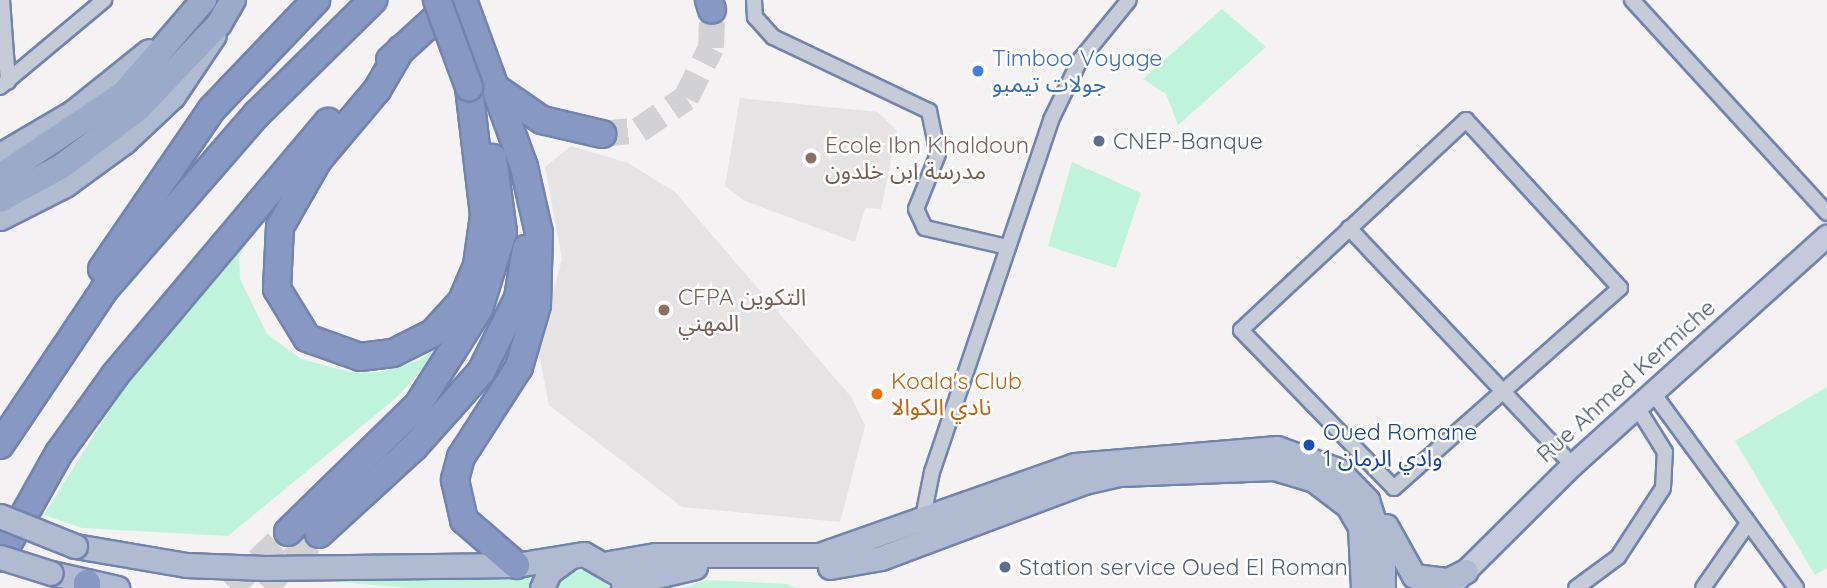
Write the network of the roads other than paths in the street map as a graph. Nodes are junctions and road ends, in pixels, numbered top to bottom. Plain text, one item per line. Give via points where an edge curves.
1 (2, 0) edge
2 (104, 0) edge
3 (196, 0) edge
4 (204, 0) edge
5 (233, 0) edge
6 (316, 0) edge
7 (373, 0) edge
8 (437, 0) edge
9 (456, 0) edge
10 (463, 0) edge
11 (754, 0) edge
12 (1129, 0) edge
13 (1632, 0) edge
14 (219, 24) junction
15 (401, 49) junction
16 (485, 83) junction
17 (4, 85) edge
18 (602, 134) tunnel mouth
19 (0, 155) edge
20 (524, 167) junction
21 (0, 176) edge
22 (0, 200) edge
23 (1827, 213) edge
24 (0, 218) edge
25 (1349, 228) junction
26 (1827, 235) edge
27 (1007, 247) junction
28 (47, 373) junction
29 (1504, 392) junction
30 (1645, 400) junction
31 (0, 446) edge
32 (1572, 465) junction
33 (0, 516) edge
34 (1374, 516) junction
35 (922, 522) junction
36 (1747, 525) junction
37 (288, 532) tunnel mouth
38 (319, 534) tunnel mouth
39 (571, 556) junction
40 (0, 557) edge
41 (609, 563) junction
42 (516, 565) junction
43 (1466, 571) junction
44 (654, 580) edge
45 (87, 585) edge
46 (623, 586) edge
47 (117, 588) edge
48 (542, 588) edge
49 (1363, 588) edge
50 (1383, 588) edge
51 (1448, 588) edge
52 (1576, 588) edge
53 (1703, 588) edge
54 (1796, 588) edge

1 - 17 street
2 - 17 street
3 - 19 main road via 109,86
4 - 21 highway via 124,93
5 - 14 highway
6 - 28 highway via 192,136 68,323
7 - 28 highway via 257,114 159,225
8 - 16 highway, bridge
9 - 15 highway
10 - 16 highway
11 - 27 street via 755,17 773,37 929,111 938,154 916,209 925,228
12 - 27 street via 1064,90
13 - 23 street
14 - 22 highway via 108,135
14 - 24 main road via 197,67 144,125 65,185
15 - 16 highway via 377,90 318,160 280,227 277,289 306,338 360,357 393,353 433,333 462,302 477,265 485,215
15 - 40 highway via 325,124 170,303 71,436
16 - 18 highway via 542,120
16 - 20 highway
16 - 37 highway via 503,199 493,275 456,351 418,405
20 - 38 highway via 529,222 518,298 481,372 414,447
20 - 42 highway via 540,233 537,305 513,379 461,457 455,480 464,520
25 - 29 street
25 - 29 street via 1241,330 1384,485 1406,484
25 - 29 street via 1466,120 1620,288
26 - 30 main road, Rue Ahmed Kermiche
27 - 35 street via 932,472
28 - 31 highway
29 - 32 street
30 - 32 main road, Rue Ahmed Kermiche
30 - 36 street
30 - 52 street via 1665,452 1663,488 1618,556
32 - 43 main road, Rue Ahmed Kermiche
33 - 42 main road, bridge via 75,546 224,567
34 - 35 main road via 1356,486 1318,459 1277,448 1075,465
34 - 43 main road via 1415,576 1448,580
34 - 50 main road
35 - 41 main road via 819,555 656,555
36 - 53 street
36 - 54 street
39 - 41 main road
39 - 42 main road
39 - 48 main road via 549,572
40 - 45 main road, bridge
41 - 46 main road
43 - 51 main road, Rue Ahmed Kermiche
44 - 46 main road
44 - 49 main road via 848,565 1084,482 1182,469 1274,468 1314,480 1348,506 1360,527
45 - 47 main road

